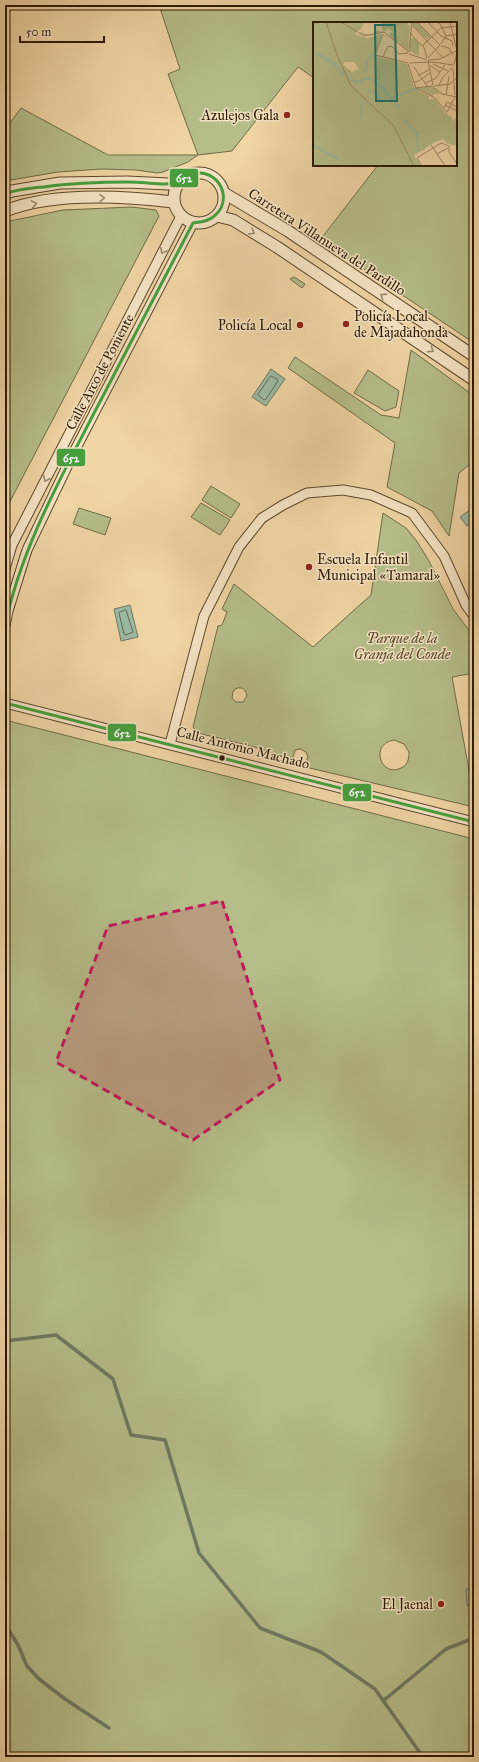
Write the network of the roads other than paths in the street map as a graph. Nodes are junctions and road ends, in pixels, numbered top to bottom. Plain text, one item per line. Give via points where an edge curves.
1 (178, 183) junction
2 (224, 193) junction
3 (5, 194) edge
4 (173, 202) junction
5 (5, 211) edge
6 (181, 216) junction
7 (217, 216) junction
8 (193, 223) junction
9 (474, 356) edge
10 (474, 380) edge
11 (5, 569) edge
12 (474, 616) edge
13 (5, 626) edge
14 (5, 703) edge
15 (170, 744) junction
16 (474, 822) edge

1 - 2 street via 186,176 206,174 214,178
1 - 3 street via 60,183
1 - 4 street
2 - 7 street via 222,209
9 -> 2 street, Carretera Villanueva del Pardillo via 288,231
5 -> 4 street via 63,199 128,198
4 - 6 street
6 - 8 street
6 -> 11 street, Calle Arco de Poniente via 12,545
7 - 8 street via 202,224
7 -> 10 street via 233,220 278,246
8 - 13 street, Calle Arco de Poniente via 75,450 30,543
12 - 15 street via 466,605 444,556 412,513 371,495 343,490 307,493 262,518 239,547 204,616
14 - 15 street, Calle Antonio Machado
15 - 16 street, Calle Antonio Machado

